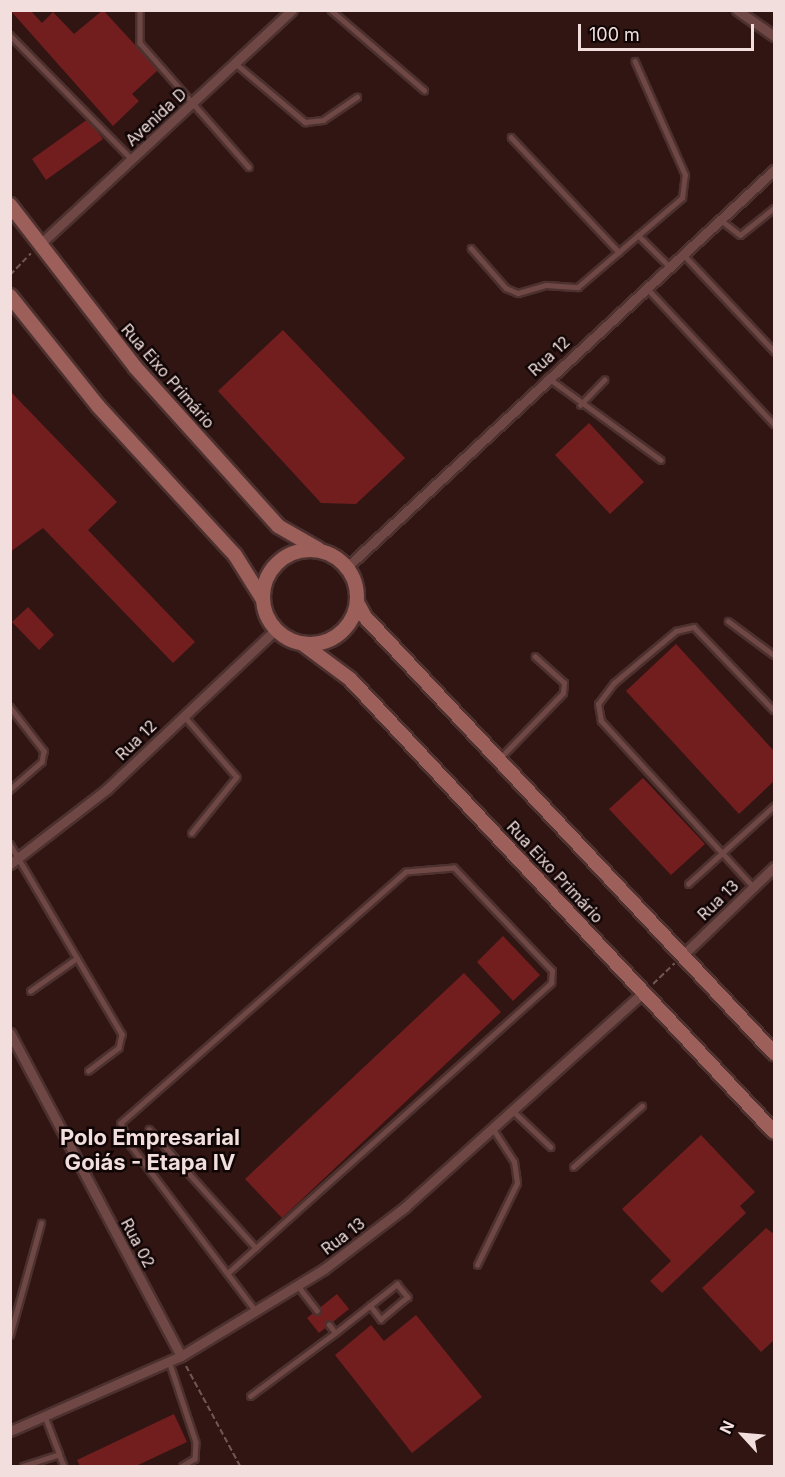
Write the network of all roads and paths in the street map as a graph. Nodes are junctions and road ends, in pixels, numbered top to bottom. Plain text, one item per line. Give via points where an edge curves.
1 (140, 10) edge
2 (292, 10) edge
3 (331, 10) edge
4 (737, 10) edge
5 (10, 35) edge
6 (774, 36) edge
7 (634, 62) dead end
8 (235, 63) junction
9 (424, 90) dead end
10 (357, 97) dead end
11 (192, 103) junction
12 (511, 137) dead end
13 (132, 159) junction
14 (249, 167) dead end
15 (774, 170) edge
16 (10, 205) edge
17 (774, 208) edge
18 (719, 218) junction
19 (638, 236) junction
20 (39, 245) junction
21 (471, 248) dead end
22 (619, 252) junction
23 (680, 252) junction
24 (667, 264) junction
25 (10, 275) edge
26 (645, 286) junction
27 (10, 296) edge
28 (774, 351) edge
29 (548, 378) junction
30 (604, 380) dead end
31 (580, 405) junction
32 (774, 424) edge
33 (661, 460) dead end
34 (318, 549) junction
35 (347, 567) junction
36 (262, 598) junction
37 (357, 602) junction
38 (728, 621) dead end
39 (275, 630) junction
40 (303, 644) junction
41 (774, 655) edge
42 (535, 657) dead end
43 (10, 707) edge
44 (774, 710) edge
45 (16, 714) junction
46 (183, 715) junction
47 (10, 719) edge
48 (499, 759) junction
49 (10, 790) edge
50 (774, 806) edge
51 (192, 833) dead end
52 (10, 844) edge
53 (724, 851) junction
54 (21, 857) junction
55 (10, 864) edge
56 (774, 867) edge
57 (688, 884) dead end
58 (753, 887) junction
59 (683, 955) junction
60 (77, 958) junction
61 (30, 991) dead end
62 (644, 992) junction
63 (10, 1033) edge
64 (774, 1053) edge
65 (89, 1071) dead end
66 (642, 1106) dead end
67 (511, 1109) junction
68 (492, 1128) junction
69 (149, 1129) dead end
70 (774, 1132) edge
71 (551, 1147) dead end
72 (573, 1167) dead end
73 (41, 1223) dead end
74 (256, 1248) junction
75 (477, 1265) dead end
76 (230, 1272) junction
77 (298, 1287) junction
78 (370, 1306) junction
79 (317, 1310) dead end
80 (258, 1313) junction
81 (329, 1325) dead end
82 (335, 1333) junction
83 (10, 1335) edge
84 (181, 1356) junction
85 (169, 1361) junction
86 (250, 1396) dead end
87 (45, 1417) junction
88 (10, 1431) edge
89 (59, 1454) junction
90 (23, 1467) edge
91 (64, 1467) edge
92 (183, 1467) edge
93 (240, 1467) edge

1 - 11 lane via 140,43
2 - 8 street, Avenida D
3 - 9 lane
4 - 6 street
5 - 13 lane
7 - 19 lane via 685,175 682,198
8 - 10 lane via 305,122 323,120
8 - 11 street, Avenida D
11 - 13 street, Avenida D
11 - 14 lane
12 - 22 lane
13 - 20 street, Avenida D
15 - 18 street, Rua 12
16 - 20 street, Rua Eixo Primário
17 - 18 lane via 740,235
18 - 23 street, Rua 12
19 - 22 lane
19 - 24 lane
20 - 25 path
20 - 34 street, Rua Eixo Primário via 135,367 278,526
21 - 22 lane via 506,288 518,293 546,285 578,287
23 - 24 street, Rua 12
23 - 28 lane
24 - 26 street, Rua 12
26 - 29 street, Rua 12
26 - 32 lane
27 - 36 street via 98,406 235,555
29 - 31 lane
29 - 35 street, Rua 12
30 - 31 lane
31 - 33 lane
34 - 35 street
34 - 36 street via 279,560
35 - 37 street
36 - 39 street
37 - 40 street via 353,616 333,638
37 - 48 street via 365,617
38 - 41 lane
39 - 40 street
39 - 46 street, Rua 12
40 - 62 street, Rua Eixo Primário via 350,679
42 - 48 lane via 564,683 563,693
43 - 45 lane
44 - 53 lane via 694,627 676,632 614,683 598,704 601,721
45 - 47 lane
45 - 49 lane via 44,751 42,762
46 - 51 lane via 237,777
46 - 54 street, Rua 12 via 107,789
48 - 59 street
50 - 53 lane
52 - 54 lane
53 - 57 lane
53 - 58 lane
54 - 55 street, Rua 12
54 - 60 lane
56 - 58 street, Rua 13
58 - 59 street, Rua 13
59 - 62 path
59 - 64 street
60 - 61 lane
60 - 65 lane via 122,1034 119,1048
62 - 67 street, Rua 13
62 - 70 street, Rua Eixo Primário
63 - 84 street, Rua 02
66 - 72 lane
67 - 68 street, Rua 13
67 - 71 lane
68 - 75 lane via 514,1162 517,1183
68 - 77 street, Rua 13 via 405,1207
69 - 74 lane
73 - 83 lane
74 - 76 lane
74 - 76 lane via 551,983 552,971 454,868 406,873 124,1117 120,1127 130,1144
76 - 80 lane
77 - 79 lane
77 - 80 street, Rua 13
78 - 78 lane via 397,1284 408,1297 381,1320
78 - 82 lane
80 - 84 street, Rua 13
81 - 82 lane
82 - 86 lane
84 - 85 street, Rua 13
84 - 93 path
85 - 87 street, Rua 13
85 - 92 lane via 196,1442 195,1459
87 - 88 street, Rua 13
87 - 89 lane
89 - 90 lane
89 - 91 lane

